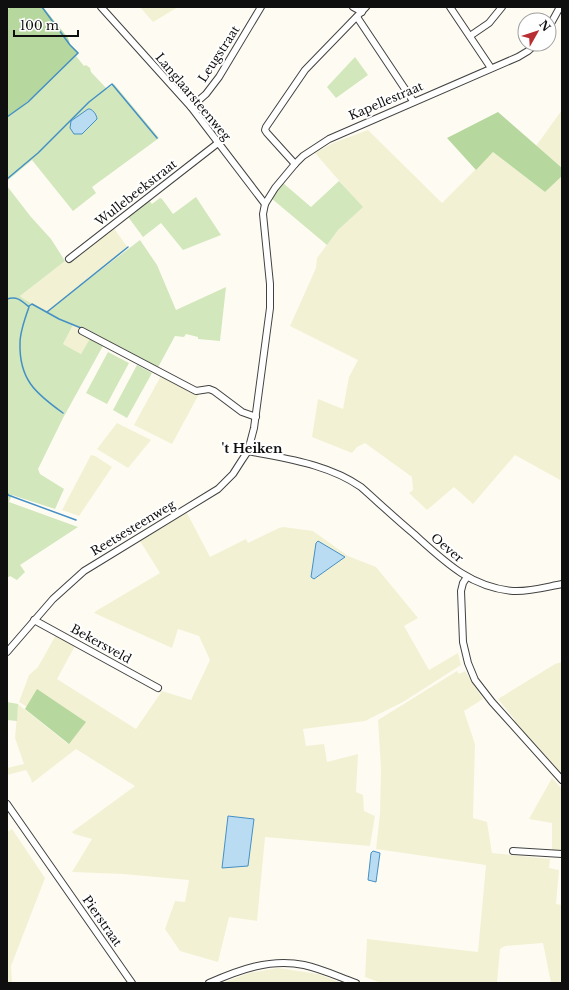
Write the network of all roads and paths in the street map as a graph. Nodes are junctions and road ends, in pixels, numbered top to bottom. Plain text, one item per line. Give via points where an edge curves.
1 (101, 7) edge
2 (260, 7) edge
3 (353, 7) edge
4 (366, 7) edge
5 (450, 7) edge
6 (502, 7) edge
7 (359, 14) junction
8 (470, 36) junction
9 (526, 52) edge
10 (491, 68) junction
11 (413, 101) junction
12 (190, 108) junction
13 (218, 143) junction
14 (295, 164) junction
15 (265, 204) junction
16 (69, 260) dead end
17 (82, 331) dead end
18 (256, 417) junction
19 (248, 451) junction
20 (467, 577) junction
21 (562, 584) edge
22 (34, 620) junction
23 (7, 652) edge
24 (158, 688) dead end
25 (562, 780) edge
26 (7, 804) edge
27 (513, 851) dead end
28 (562, 854) edge
29 (132, 983) edge
30 (209, 983) edge
31 (356, 983) edge

1 - 12 street, Langlaarsteenweg
2 - 12 street, Leugstraat via 219,77 206,94
3 - 7 street
4 - 7 street
5 - 8 street
6 - 8 street via 489,23
7 - 11 street
7 - 14 street via 305,70 266,127 268,133
8 - 10 street
9 - 10 street, Kapellestraat
10 - 11 street, Kapellestraat
11 - 14 street, Kapellestraat via 329,139
12 - 13 street, Langlaarsteenweg
13 - 15 street, Langlaarsteenweg
13 - 16 street, Wullebeekstraat
14 - 15 street, Kapellestraat via 274,188
15 - 18 street, Reetsesteenweg via 263,214 270,308
17 - 18 street via 196,391 214,391 242,412
18 - 19 street, Reetsesteenweg
19 - 20 street, Oever via 319,467 346,478 361,487 450,566
19 - 22 street, Reetsesteenweg via 233,474 218,488 84,571
20 - 21 street via 488,586 514,591
20 - 25 street, Oever via 461,591 463,642 475,680
22 - 23 street, Reetsesteenweg
22 - 24 street, Bekersveld
26 - 29 street, Pierstraat
27 - 28 street
30 - 31 street via 249,967 282,963 318,969

